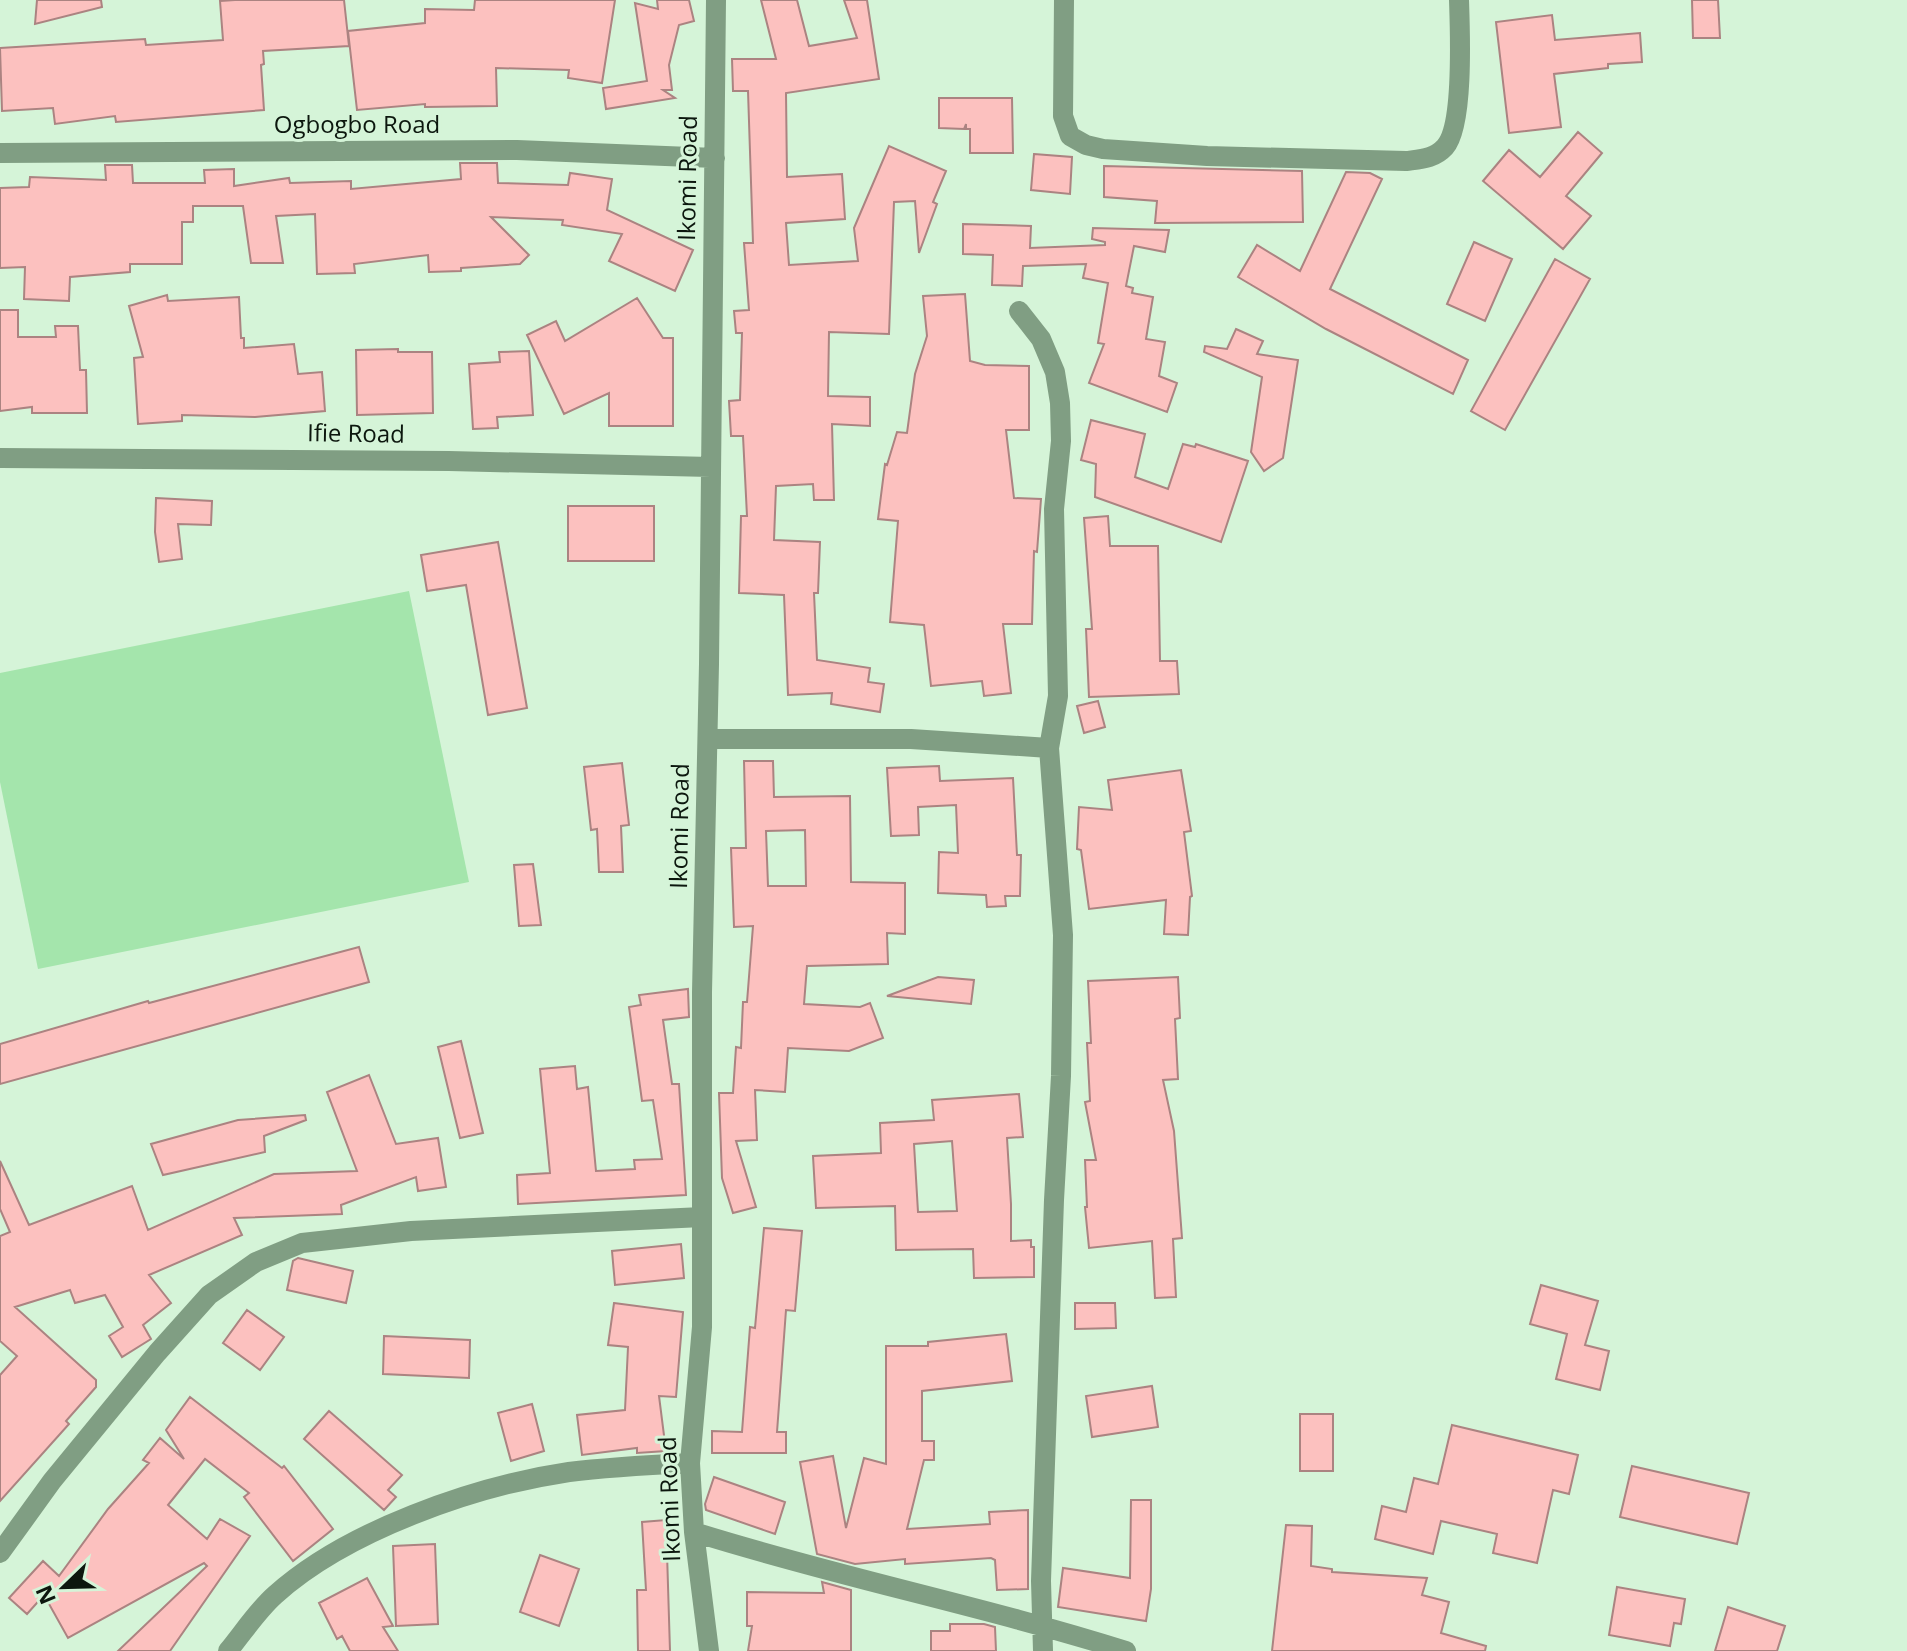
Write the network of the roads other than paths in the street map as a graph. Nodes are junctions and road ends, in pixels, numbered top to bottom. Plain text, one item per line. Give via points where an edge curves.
1 (716, 0) edge
2 (1064, 0) edge
3 (1459, 0) edge
4 (0, 153) edge
5 (715, 158) junction
6 (1019, 311) dead end
7 (0, 458) edge
8 (711, 467) junction
9 (708, 739) junction
10 (1049, 748) junction
11 (702, 1217) junction
12 (690, 1463) junction
13 (694, 1532) junction
14 (0, 1553) edge
15 (1044, 1625) junction
16 (228, 1651) edge
17 (709, 1651) edge
18 (1043, 1651) edge
19 (1126, 1651) edge

1 - 5 street, Ikomi Road
2 - 3 street via 1063,116 1070,136 1086,145 1207,156 1406,161 1438,153 1453,131
4 - 5 street, Ogbogbo Road via 517,150
5 - 8 street, Ikomi Road
6 - 10 street via 1046,350 1060,403 1054,509 1058,696
7 - 8 street, Ifie Road
8 - 9 street, Ikomi Road
9 - 10 street via 911,739
9 - 11 street, Ikomi Road
10 - 15 street via 1063,935 1041,1581
11 - 12 street, Ikomi Road via 702,1327
11 - 14 street via 411,1231 302,1243 256,1262 209,1295 167,1341
12 - 13 street, Ikomi Road
12 - 16 street via 567,1473 509,1485 367,1533 274,1596
13 - 15 street
13 - 17 street, Ikomi Road
15 - 18 street
15 - 19 street

